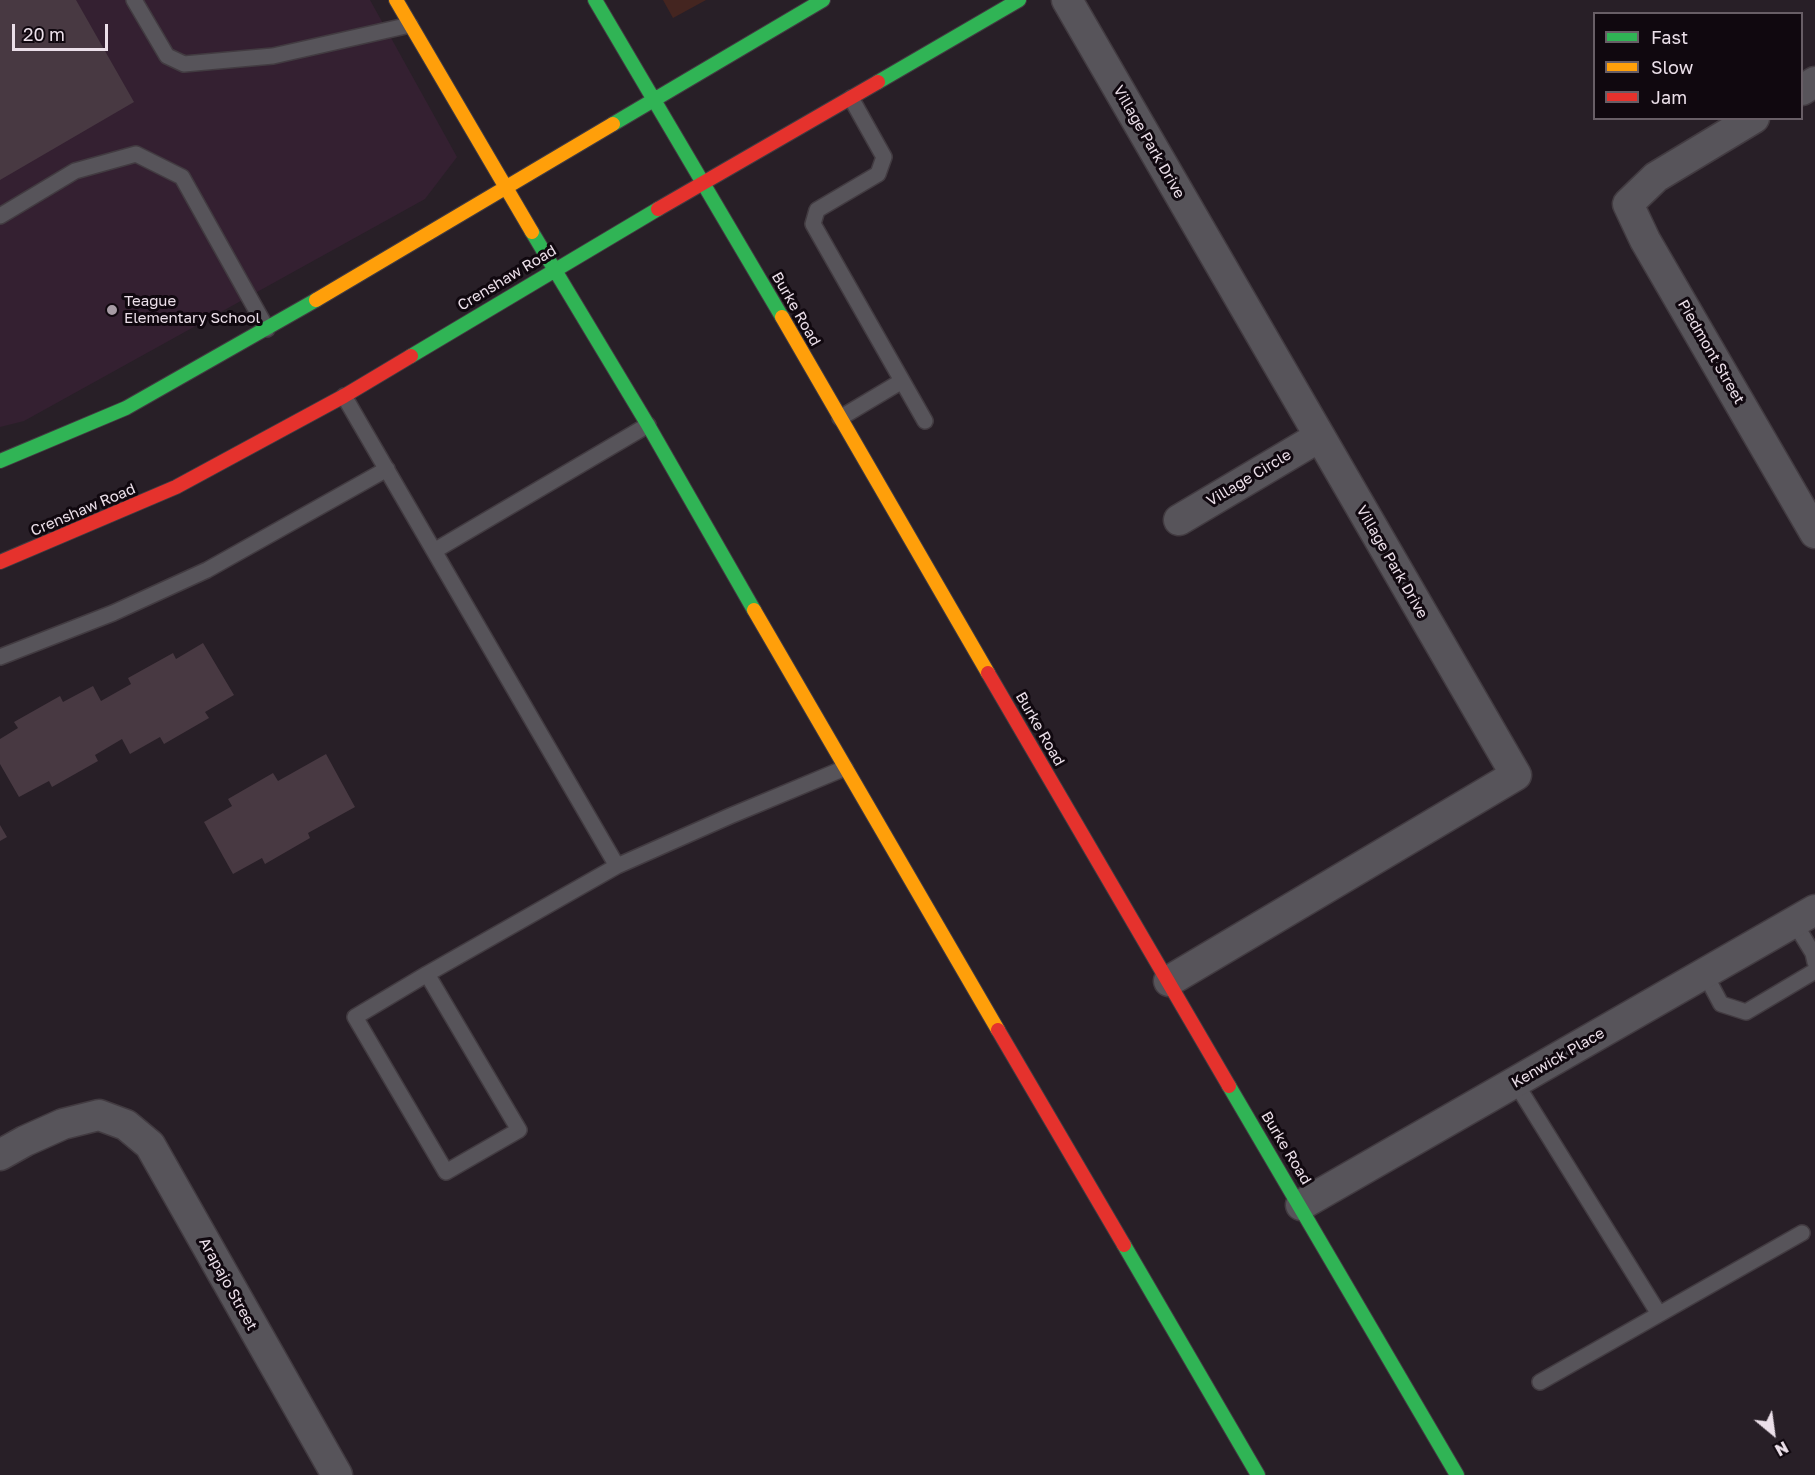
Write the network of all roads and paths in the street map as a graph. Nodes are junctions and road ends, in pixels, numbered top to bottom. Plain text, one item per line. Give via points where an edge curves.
1 (134, 0) edge
2 (396, 0) edge
3 (595, 0) edge
4 (823, 0) edge
5 (1019, 0) edge
6 (1067, 0) edge
7 (410, 25) junction
8 (851, 98) junction
9 (654, 99) junction
10 (1751, 120) edge
11 (703, 182) junction
12 (505, 188) junction
13 (0, 216) edge
14 (553, 270) junction
15 (267, 329) junction
16 (902, 381) junction
17 (344, 396) junction
18 (840, 418) junction
19 (925, 421) dead end
20 (648, 425) junction
21 (1319, 437) junction
22 (0, 461) edge
23 (387, 469) junction
24 (1805, 489) edge
25 (1179, 520) dead end
26 (1815, 533) edge
27 (434, 551) junction
28 (0, 562) edge
29 (0, 657) edge
30 (845, 768) junction
31 (617, 866) junction
32 (1805, 916) edge
33 (1815, 962) edge
34 (1815, 971) edge
35 (427, 974) junction
36 (1705, 974) junction
37 (1169, 981) junction
38 (1515, 1082) junction
39 (0, 1155) edge
40 (1301, 1205) junction
41 (1802, 1233) dead end
42 (1659, 1314) junction
43 (1540, 1382) dead end
44 (336, 1475) edge
45 (1258, 1475) edge
46 (1457, 1475) edge

1 - 7 lane via 167,56 184,64 273,56
2 - 7 main road
3 - 9 main road, Burke Road
4 - 9 main road
5 - 8 main road, Crenshaw Road
6 - 21 street, Village Park Drive
7 - 12 main road
8 - 11 main road, Crenshaw Road
8 - 16 lane via 884,157 878,174 817,210 813,224
9 - 11 main road, Burke Road
9 - 12 main road
10 - 24 street, Piedmont Street via 1656,177 1628,204 1645,240
11 - 14 main road, Crenshaw Road
11 - 18 main road, Burke Road
12 - 14 main road
12 - 15 main road
13 - 15 lane via 75,171 136,154 182,177
14 - 17 main road, Crenshaw Road
14 - 20 main road
15 - 22 main road via 126,408
16 - 18 lane
16 - 19 lane
17 - 23 lane
17 - 28 main road, Crenshaw Road via 176,487
18 - 37 main road, Burke Road
20 - 27 lane
20 - 30 main road
21 - 25 street, Village Circle
21 - 37 street, Village Park Drive via 1516,775
23 - 27 lane
23 - 29 lane via 207,570
24 - 26 street, Piedmont Street
27 - 31 lane
30 - 31 lane
30 - 45 main road
31 - 35 lane
32 - 33 lane
32 - 36 street, Kenwick Place
34 - 36 lane via 1746,1011 1721,1004
35 - 35 lane via 355,1017 446,1172 519,1130
36 - 38 street, Kenwick Place
37 - 40 main road, Burke Road
38 - 40 street, Kenwick Place
38 - 42 lane
39 - 44 street, Arapajo Street via 63,1124 99,1115 126,1125 150,1145
40 - 46 main road, Burke Road
41 - 42 lane
42 - 43 lane

